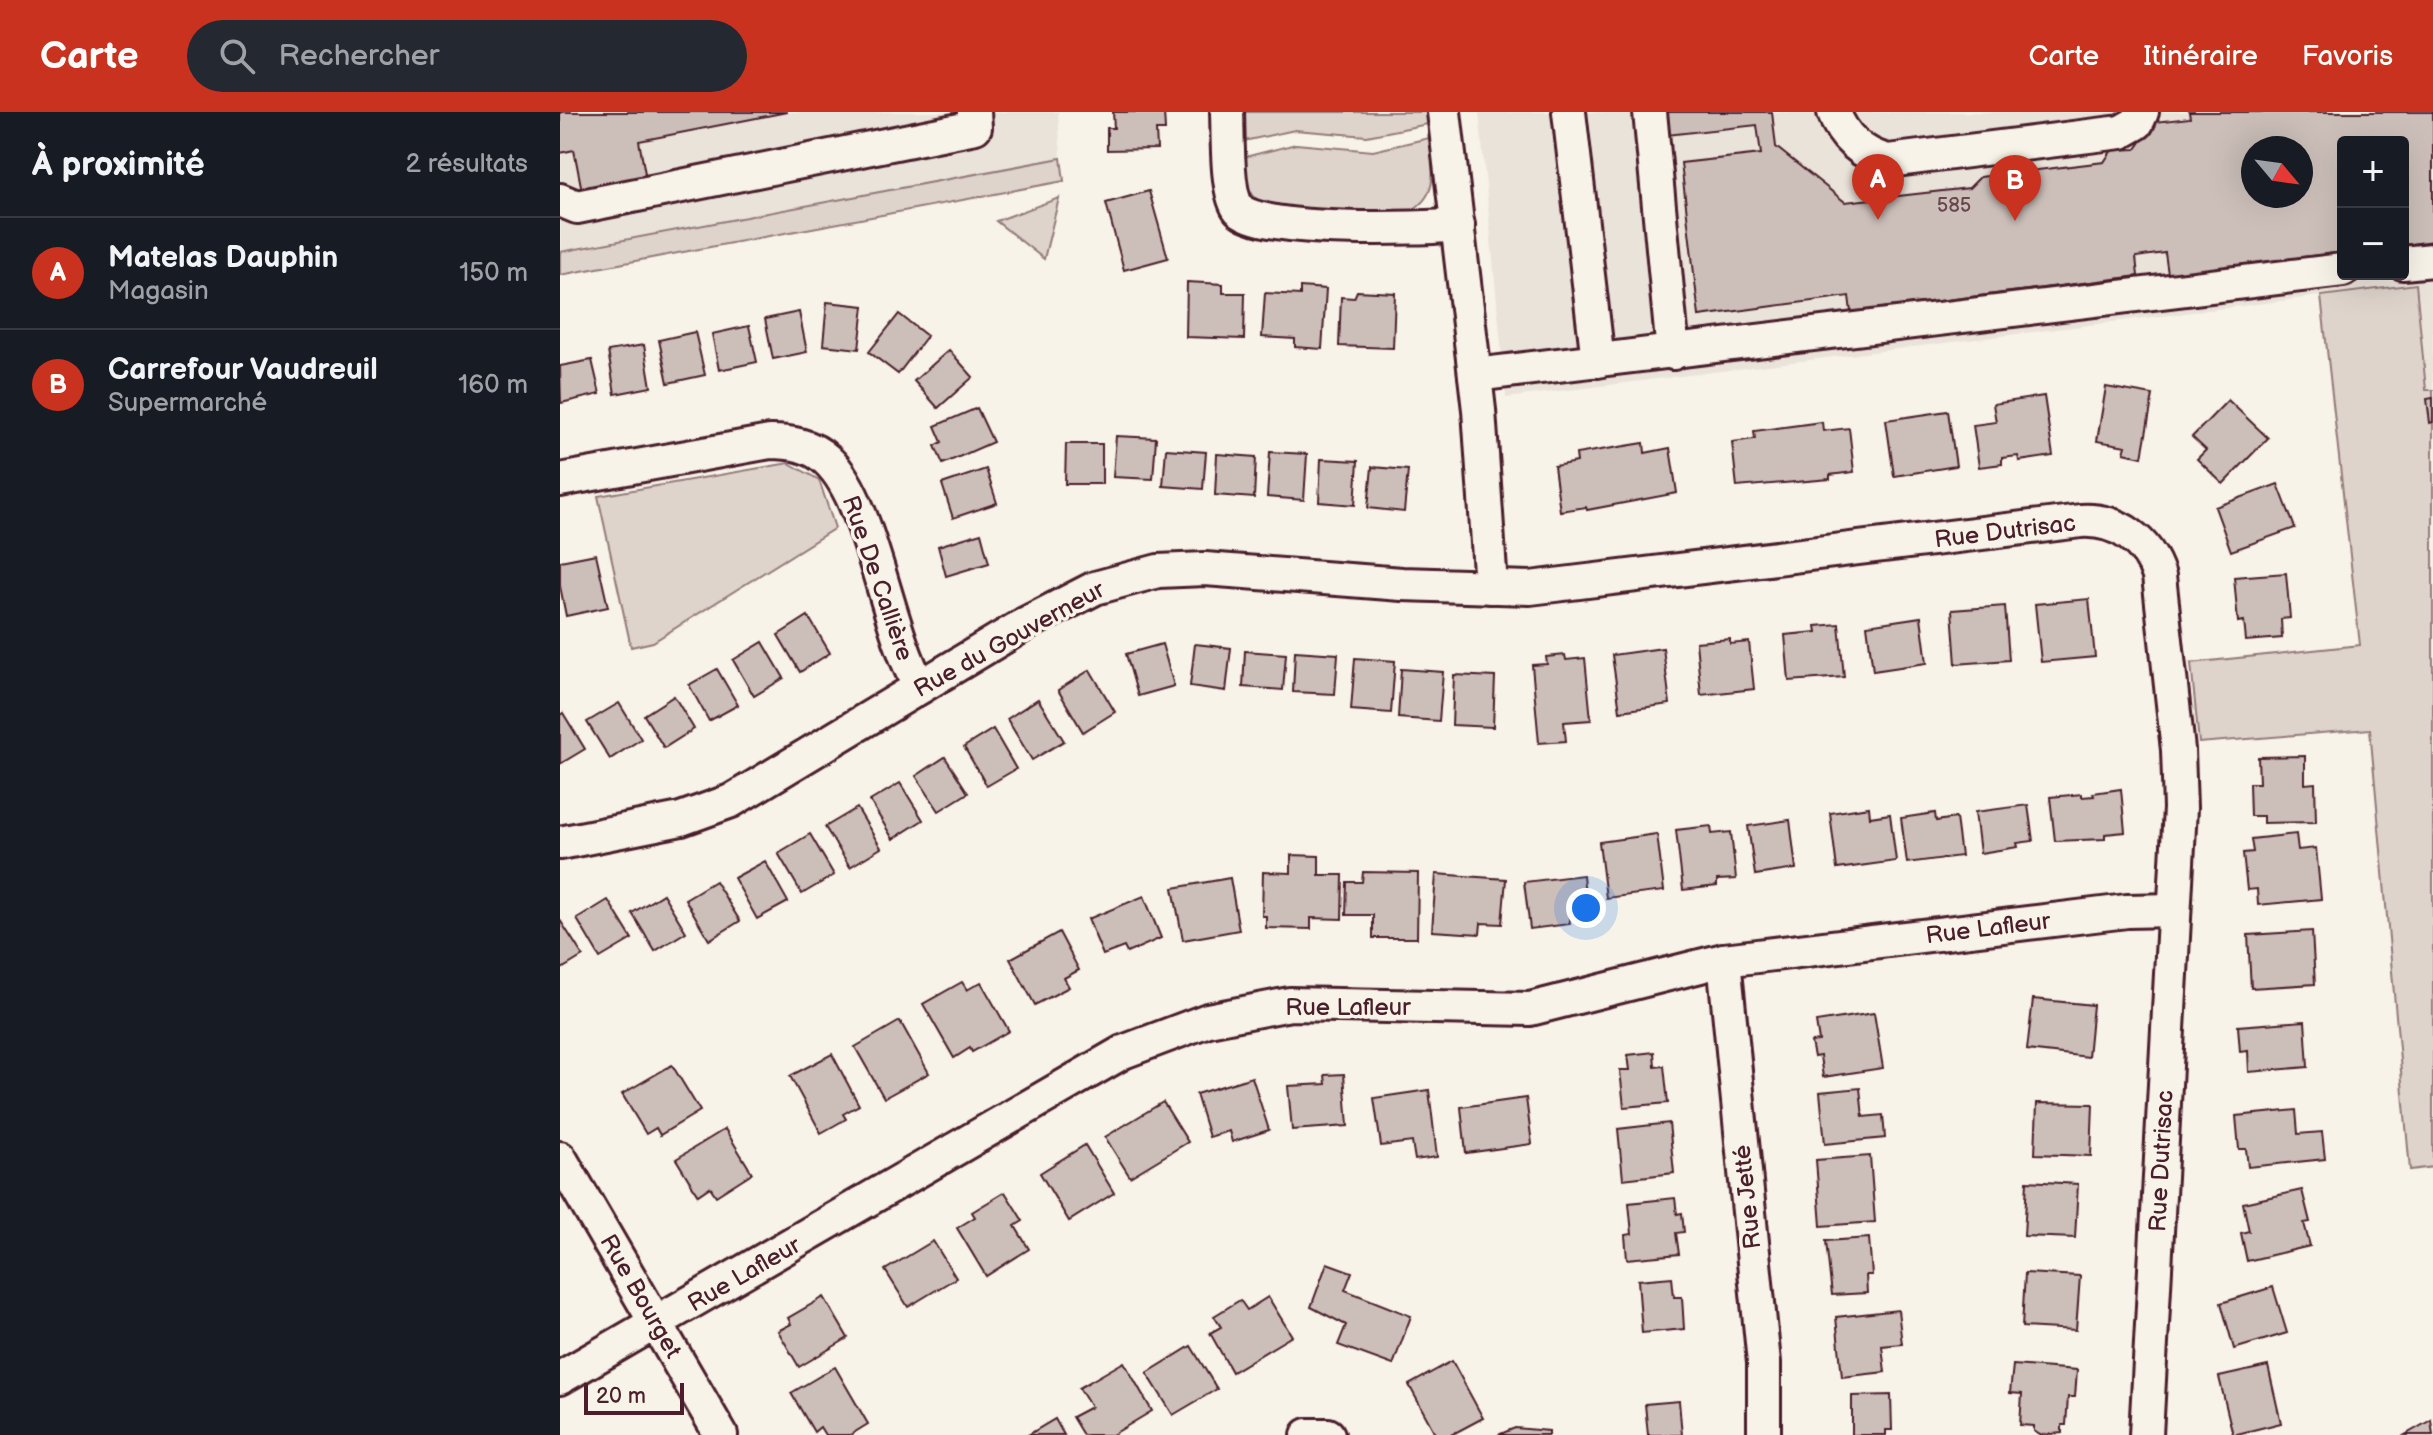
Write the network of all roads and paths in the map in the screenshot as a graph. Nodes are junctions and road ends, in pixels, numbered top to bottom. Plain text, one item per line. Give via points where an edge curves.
1 (974, 112) edge
2 (1227, 112) edge
3 (1444, 112) edge
4 (1569, 112) edge
5 (1650, 112) edge
6 (1834, 112) edge
7 (2142, 112) edge
8 (560, 200) edge
9 (1458, 225) junction
10 (2433, 260) edge
11 (2409, 262) edge
12 (2337, 271) edge
13 (1673, 353) junction
14 (1598, 361) junction
15 (1475, 375) junction
16 (560, 480) edge
17 (1491, 587) junction
18 (920, 687) junction
19 (560, 843) edge
20 (2174, 910) junction
21 (1724, 960) junction
22 (560, 1158) edge
23 (655, 1324) junction
24 (560, 1378) edge
25 (721, 1435) edge
26 (1308, 1435) edge
27 (1328, 1435) edge
28 (1764, 1435) edge
29 (2146, 1435) edge

1 - 8 street via 975,127 577,207
2 - 9 street via 1232,194 1249,217 1405,229
3 - 9 street
4 - 14 street
5 - 13 street
6 - 7 street via 1857,145 1888,161 2121,132 2137,123
9 - 15 street
10 - 11 street
12 - 13 street
13 - 14 street
14 - 15 street
15 - 17 street
16 - 18 street, Rue De Callière via 754,443 795,443 817,453 836,470 852,497 901,650
17 - 18 street, Rue du Gouverneur via 1205,569 1136,574 1072,598
17 - 20 street, Rue Dutrisac via 1546,587 2081,521 2117,526 2147,548 2164,599 2179,775
18 - 19 street, Rue du Gouverneur via 731,801 681,819
20 - 21 street, Rue Lafleur via 2127,911
20 - 29 street, Rue Dutrisac
21 - 23 street, Rue Lafleur via 1530,1009 1290,1004 1179,1029 1123,1052
21 - 28 street, Rue Jetté via 1764,1363
22 - 23 street, Rue Bourget
23 - 24 street, Rue Lafleur
23 - 25 street, Rue Bourget
26 - 27 street

